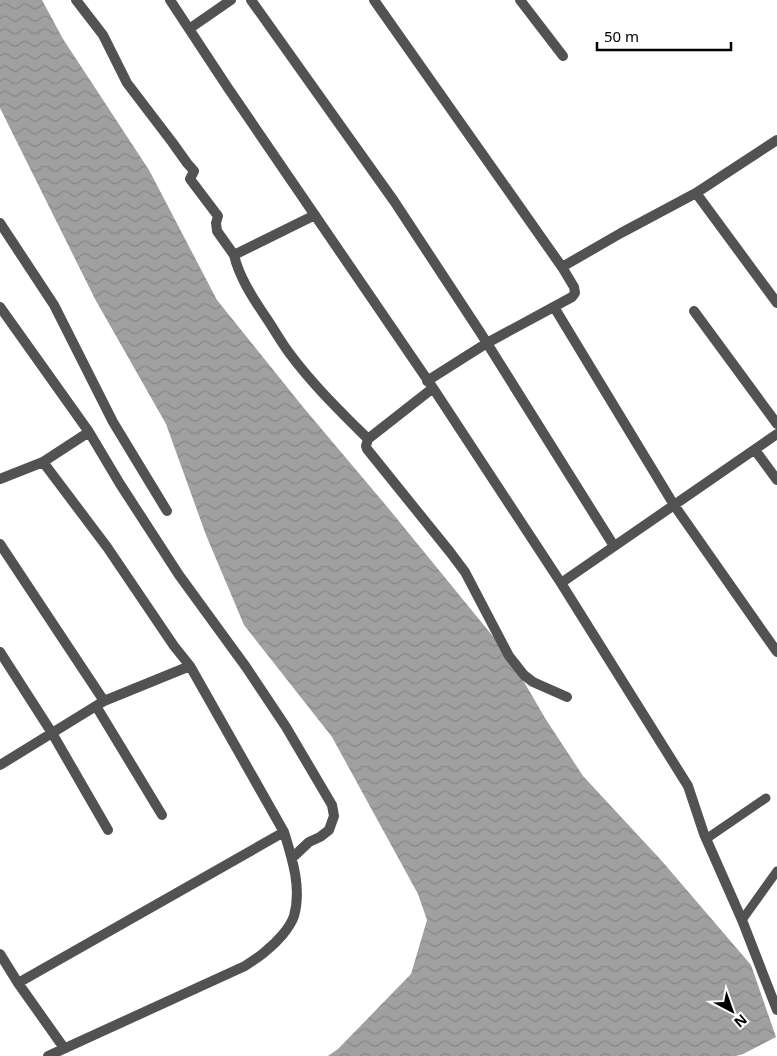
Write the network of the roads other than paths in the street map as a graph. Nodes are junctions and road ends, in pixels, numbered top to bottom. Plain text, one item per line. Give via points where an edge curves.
1 (76, 0) edge
2 (170, 0) edge
3 (231, 0) edge
4 (251, 0) edge
5 (374, 0) edge
6 (520, 0) edge
7 (189, 29) junction
8 (563, 56) dead end
9 (777, 140) edge
10 (696, 193) junction
11 (315, 215) junction
12 (0, 223) edge
13 (234, 255) junction
14 (562, 267) junction
15 (777, 303) edge
16 (0, 307) edge
17 (554, 307) junction
18 (694, 311) dead end
19 (487, 343) junction
20 (430, 385) junction
21 (777, 424) edge
22 (89, 432) junction
23 (777, 434) edge
24 (368, 439) junction
25 (755, 450) junction
26 (43, 462) junction
27 (0, 480) edge
28 (777, 480) edge
29 (674, 505) junction
30 (167, 511) dead end
31 (0, 544) edge
32 (614, 546) junction
33 (561, 583) junction
34 (0, 652) edge
35 (777, 652) edge
36 (190, 666) junction
37 (567, 697) dead end
38 (100, 703) junction
39 (52, 733) junction
40 (0, 765) edge
41 (766, 798) dead end
42 (162, 815) dead end
43 (108, 830) dead end
44 (284, 832) junction
45 (706, 839) junction
46 (292, 858) junction
47 (777, 871) edge
48 (742, 920) junction
49 (0, 954) edge
50 (18, 983) junction
51 (777, 1010) edge
52 (62, 1051) edge
53 (48, 1056) edge

1 - 13 street via 103,35 127,82 194,171 190,179 218,216 217,231
2 - 7 street
3 - 7 street
4 - 19 street via 394,201
5 - 14 street
6 - 8 street
7 - 11 street
9 - 10 street
10 - 14 street
10 - 15 street
11 - 13 street
11 - 20 street
12 - 30 street via 54,305 113,422
13 - 24 street via 256,303 290,354
14 - 17 street via 575,293
16 - 22 street
17 - 19 street
17 - 29 street
18 - 21 street
19 - 20 street
19 - 32 street
20 - 24 street
20 - 33 street
22 - 26 street
22 - 46 street via 179,575 286,728 332,805 334,816 329,830
23 - 25 street
24 - 37 street via 367,449 465,572 509,656 533,682
25 - 28 street
25 - 29 street
26 - 27 street
26 - 36 street
29 - 32 street
29 - 35 street
31 - 38 street
32 - 33 street
33 - 45 street via 688,786
34 - 39 street
36 - 38 street
36 - 44 street
38 - 39 street
38 - 42 street
39 - 40 street
39 - 43 street
41 - 45 lane
44 - 46 street
44 - 50 street
45 - 48 street
46 - 52 street via 298,892 293,917 281,937 266,951 245,966
47 - 48 lane
48 - 51 street
49 - 50 street
50 - 52 street
52 - 53 street

